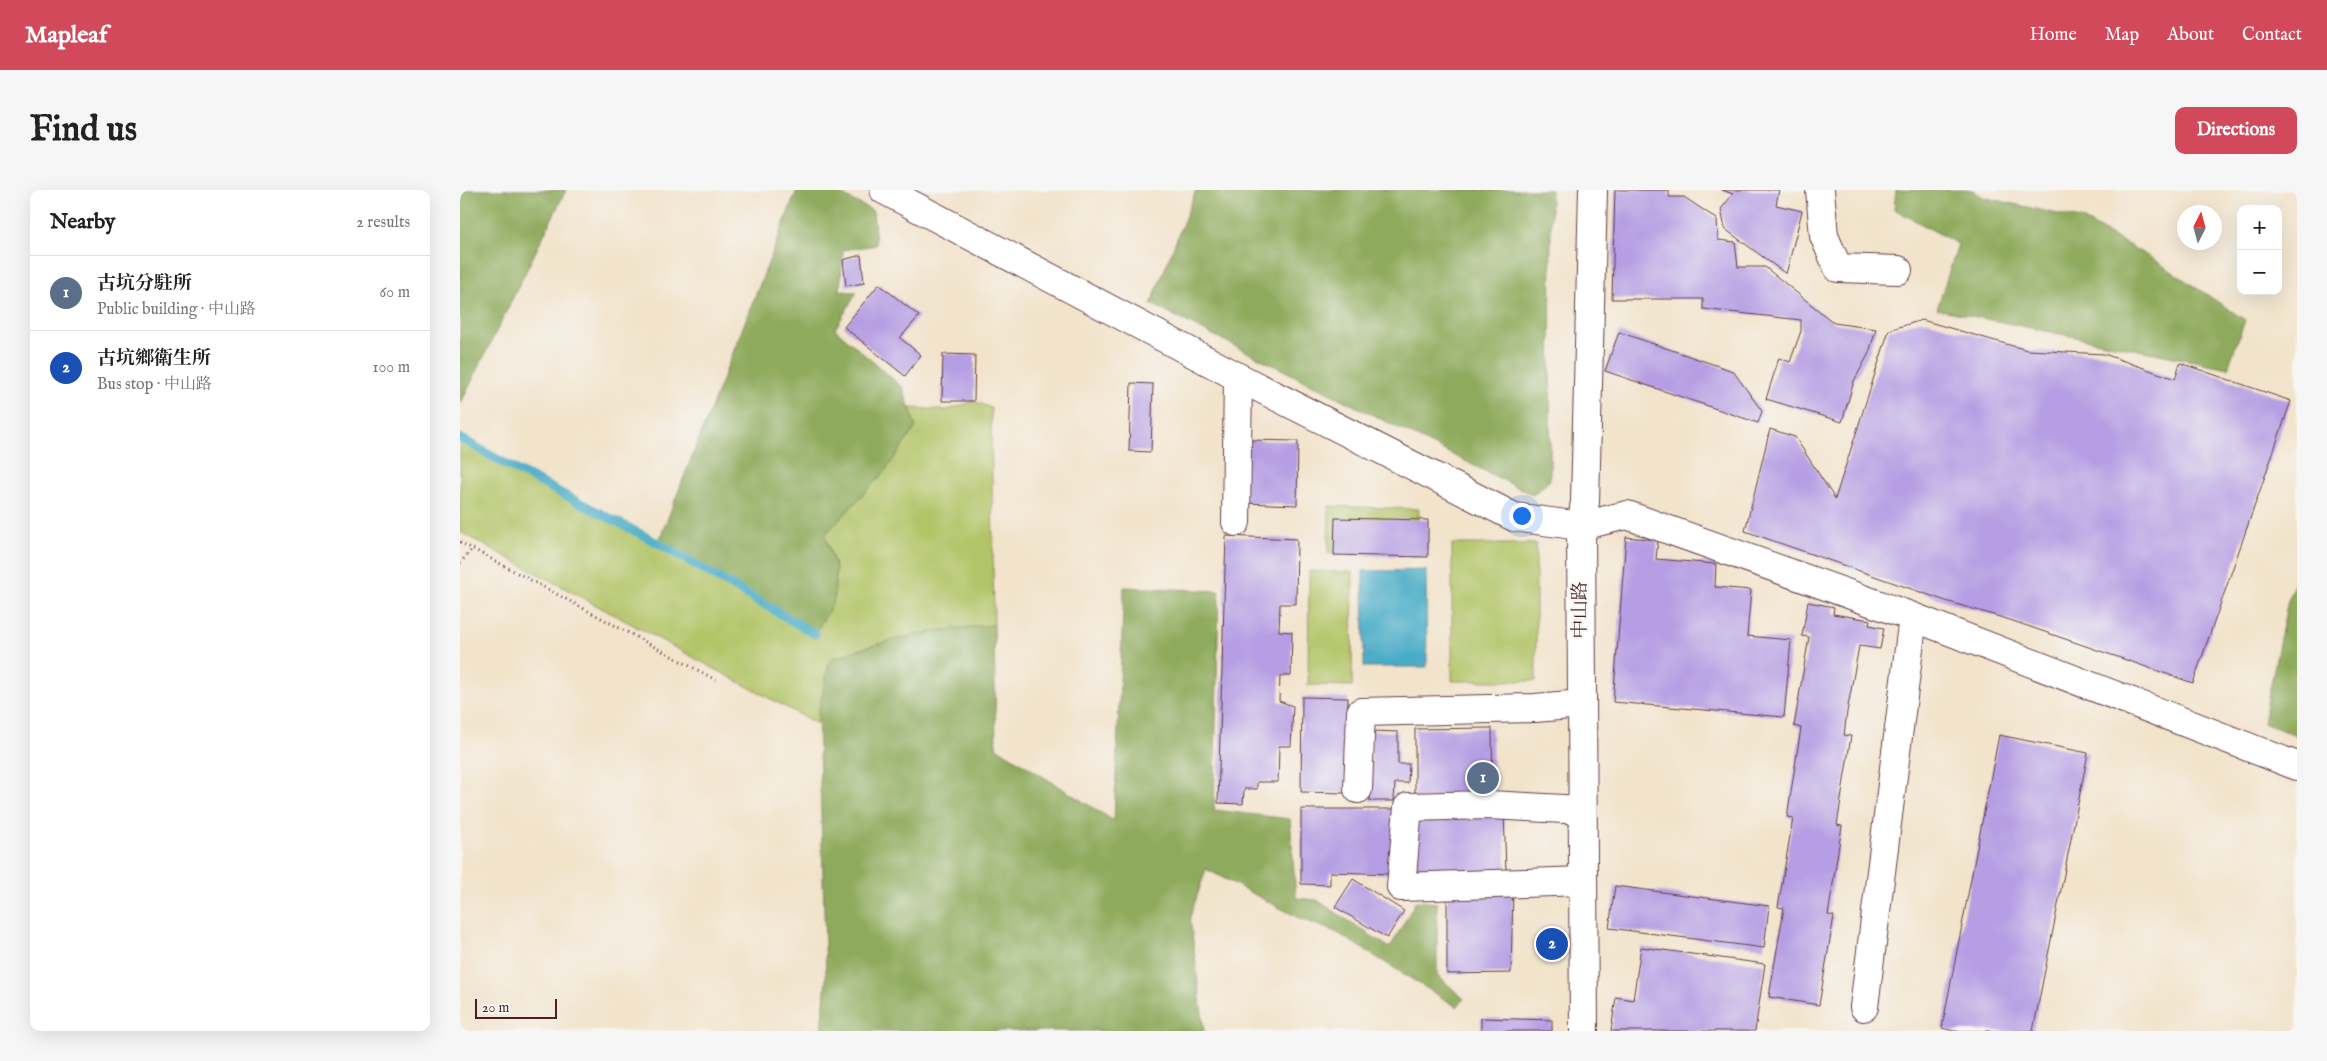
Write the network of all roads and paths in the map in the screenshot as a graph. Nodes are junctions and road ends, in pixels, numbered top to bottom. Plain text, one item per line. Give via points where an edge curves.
1 (884, 190) edge
2 (1593, 190) edge
3 (1820, 190) edge
4 (1898, 270) dead end
5 (1238, 377) junction
6 (1236, 522) dead end
7 (1580, 526) junction
8 (460, 542) edge
9 (472, 549) junction
10 (460, 563) edge
11 (1913, 617) junction
12 (716, 680) dead end
13 (1582, 704) junction
14 (2297, 766) edge
15 (1358, 789) dead end
16 (1582, 810) junction
17 (1583, 881) junction
18 (1864, 1007) dead end
19 (1584, 1031) edge

1 - 5 street
2 - 7 street, 中山路 via 1585,502
3 - 4 street via 1824,236 1838,268
5 - 6 street
5 - 7 street via 1514,517
7 - 11 street via 1627,515
7 - 13 street, 中山路
8 - 9 path
9 - 10 path
9 - 12 path
11 - 14 street
11 - 18 street
13 - 15 street via 1361,712
13 - 16 street, 中山路
16 - 17 street, 中山路
16 - 17 street via 1489,805 1408,807 1401,887
17 - 19 street, 中山路

